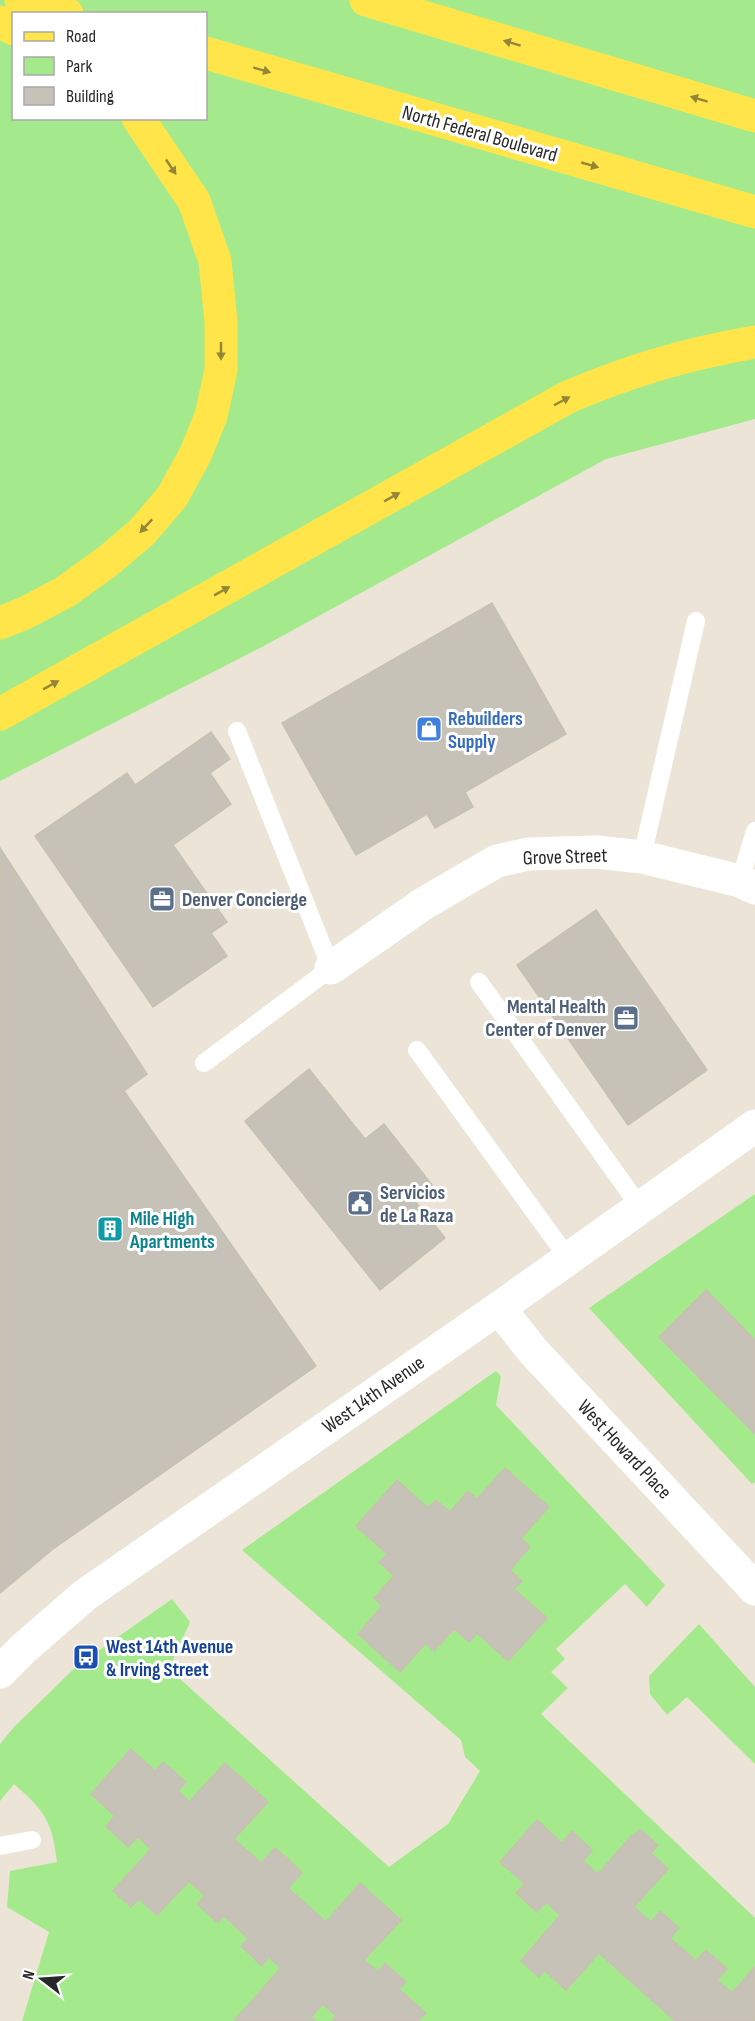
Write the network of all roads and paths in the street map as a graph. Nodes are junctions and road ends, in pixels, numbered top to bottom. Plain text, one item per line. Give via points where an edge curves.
1 (21, 0) edge
2 (366, 0) edge
3 (60, 12) edge
4 (207, 53) edge
5 (755, 116) edge
6 (139, 120) edge
7 (755, 212) edge
8 (755, 342) edge
9 (696, 621) dead end
10 (0, 623) edge
11 (0, 714) edge
12 (237, 731) dead end
13 (755, 831) edge
14 (642, 857) junction
15 (747, 885) edge
16 (330, 968) junction
17 (479, 982) dead end
18 (417, 1050) dead end
19 (204, 1063) dead end
20 (755, 1126) edge
21 (640, 1207) junction
22 (568, 1258) junction
23 (499, 1308) junction
24 (755, 1589) edge
25 (0, 1672) edge
26 (32, 1840) dead end
27 (0, 1846) edge

1 - 3 main road
5 -> 2 main road
4 -> 7 main road, North Federal Boulevard
6 -> 10 main road via 194,201 215,261 221,322 220,370 211,416 172,497 142,532 65,592
11 -> 8 main road via 568,398 662,361
9 - 14 lane
12 - 16 lane
13 - 15 lane
14 - 15 street, Grove Street
14 - 16 street, Grove Street via 551,852 497,861 423,904
16 - 19 lane
17 - 21 lane
18 - 22 lane
20 - 21 street, West 14th Avenue
21 - 22 street, West 14th Avenue
22 - 23 street, West 14th Avenue
23 - 24 street, West Howard Place via 533,1350
23 - 25 street, West 14th Avenue via 85,1595
26 - 27 lane

